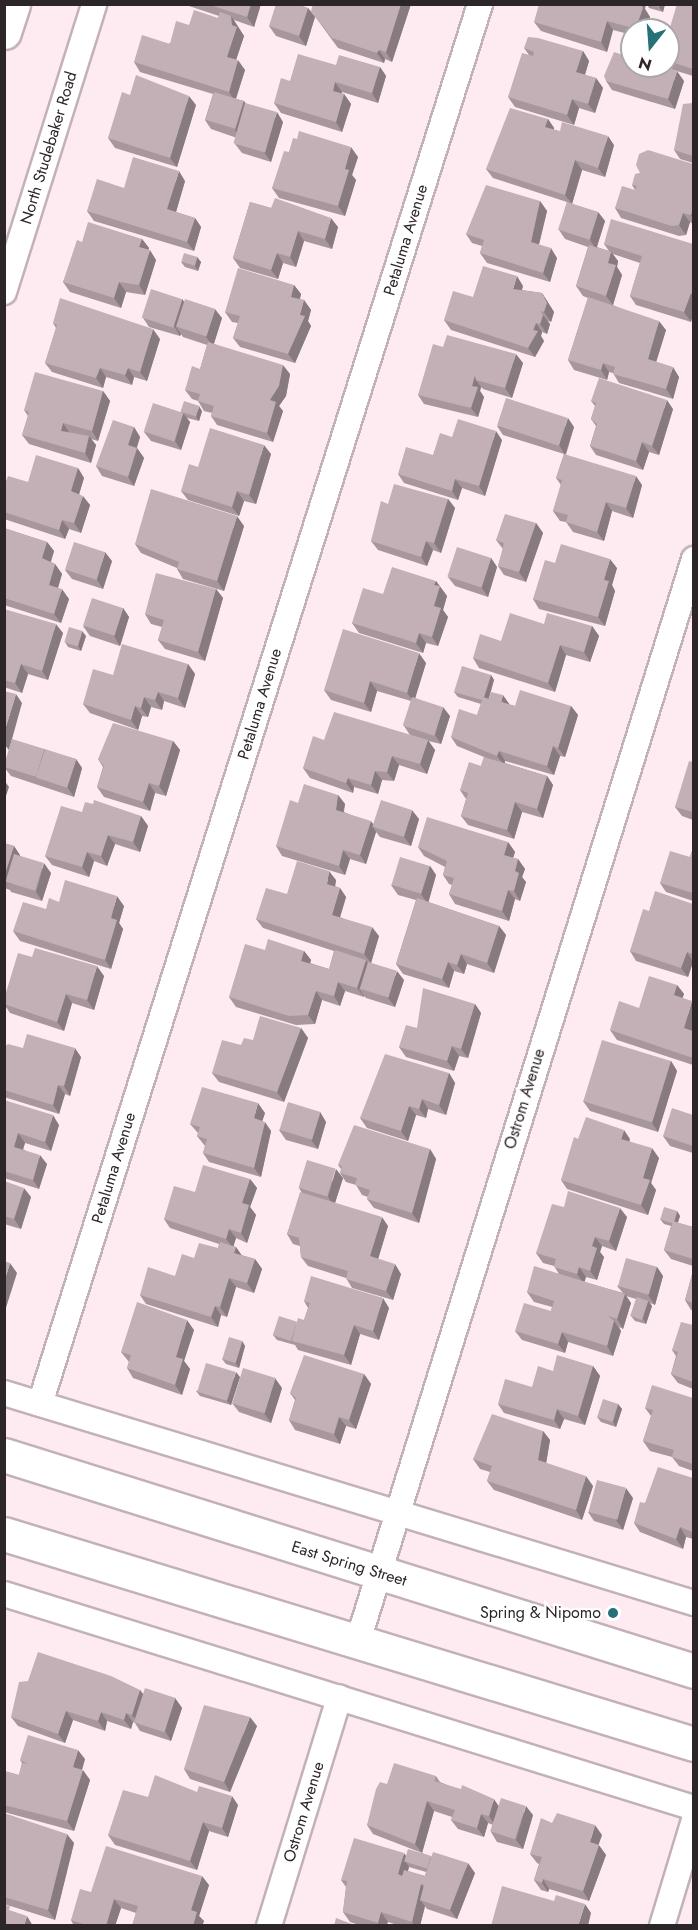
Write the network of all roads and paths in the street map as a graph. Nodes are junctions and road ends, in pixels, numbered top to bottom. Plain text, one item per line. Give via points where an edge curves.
1 (13, 4) edge
2 (94, 4) edge
3 (480, 4) edge
4 (4, 32) edge
5 (4, 292) edge
6 (693, 559) edge
7 (4, 1393) edge
8 (40, 1404) junction
9 (4, 1455) edge
10 (396, 1512) junction
11 (4, 1534) edge
12 (378, 1573) junction
13 (4, 1594) edge
14 (693, 1603) edge
15 (358, 1641) junction
16 (693, 1671) edge
17 (339, 1698) junction
18 (693, 1744) edge
19 (693, 1808) edge
20 (693, 1820) edge
21 (269, 1926) edge
22 (662, 1926) edge

1 - 4 main road
2 - 5 street, North Studebaker Road
3 - 8 street, Petaluma Avenue
6 - 10 street, Ostrom Avenue
7 - 8 street
8 - 10 street
9 - 12 main road, East Spring Street
10 - 12 street, Ostrom Avenue
10 - 14 street
11 - 15 main road
12 - 15 street, Ostrom Avenue
12 - 16 main road, East Spring Street
13 - 17 street
15 - 18 main road
17 - 19 street
17 - 21 street, Ostrom Avenue
20 - 22 street

